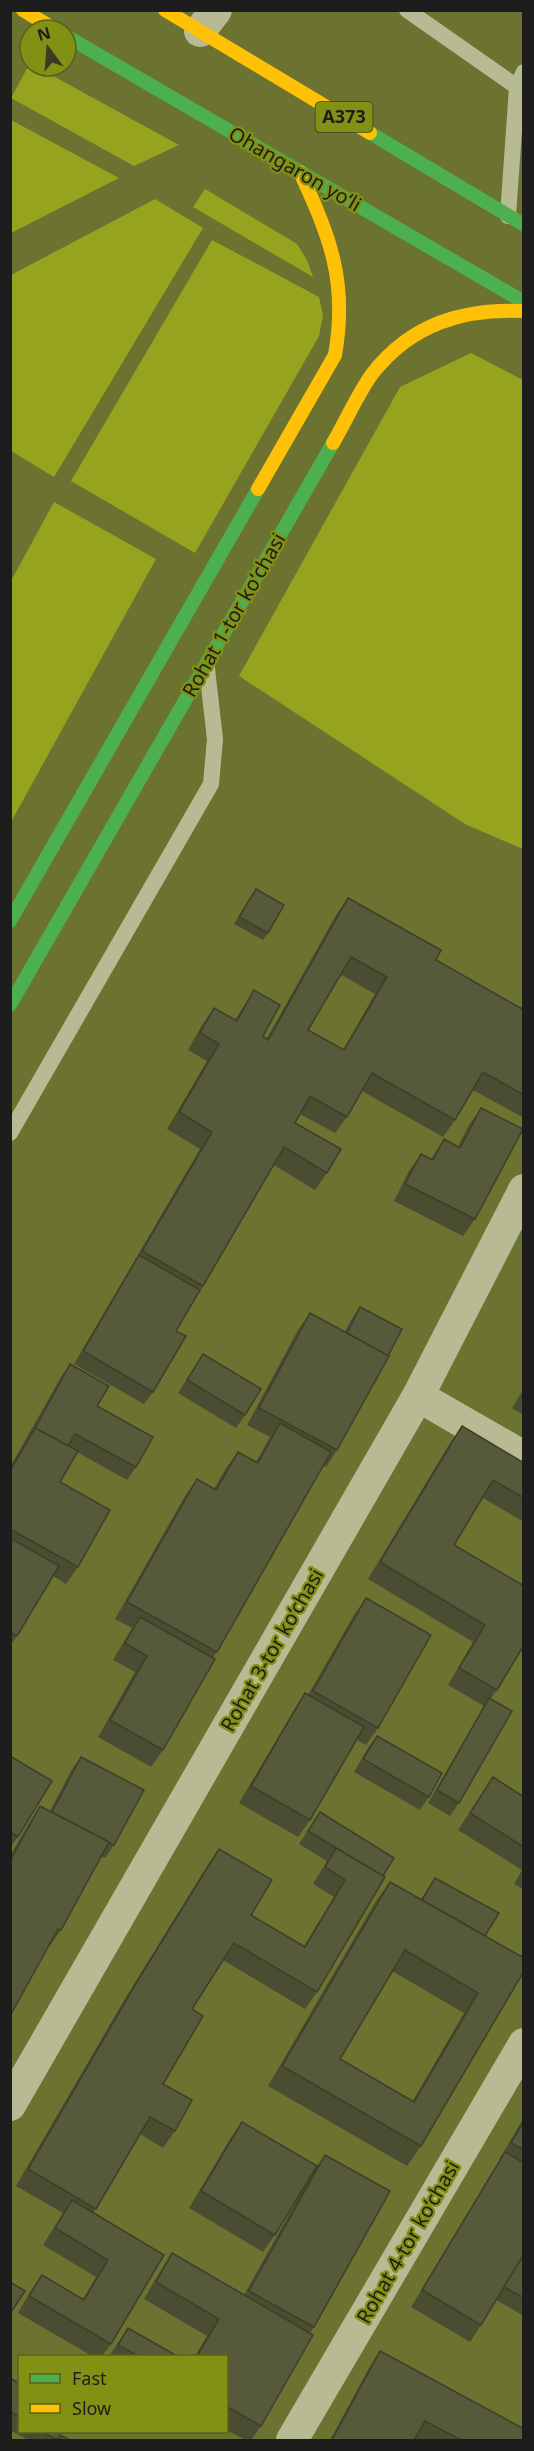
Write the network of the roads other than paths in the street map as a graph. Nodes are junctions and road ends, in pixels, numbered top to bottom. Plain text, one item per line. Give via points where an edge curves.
1 (22, 10) edge
2 (165, 10) edge
3 (407, 10) edge
4 (36, 18) edge
5 (208, 21) edge
6 (78, 43) edge
7 (520, 80) edge
8 (300, 172) junction
9 (508, 216) junction
10 (524, 225) edge
11 (524, 302) edge
12 (524, 311) edge
13 (206, 664) junction
14 (10, 921) edge
15 (10, 1005) edge
16 (10, 1133) edge
17 (524, 1190) edge
18 (418, 1396) junction
19 (524, 1457) edge
20 (524, 2044) edge
21 (10, 2105) edge
22 (292, 2440) edge

1 - 4 main road
2 - 5 main road, A373
3 - 7 lane
5 - 9 main road, A373
6 - 8 main road, Ohangaron yoʻli
7 - 9 lane
8 - 11 main road, Ohangaron yoʻli
8 - 14 main road via 328,236 339,282 341,329 335,355
9 - 10 main road, A373
12 - 13 main road, Rohat 1-tor koʻchasi via 496,310 450,318 407,340 388,357 372,375
13 - 15 main road, Rohat 1-tor koʻchasi
13 - 16 lane via 215,739 211,784
17 - 18 street, Rohat 3-tor ko‘chasi
18 - 19 street
18 - 21 street, Rohat 3-tor ko‘chasi
20 - 22 street, Rohat 4-tor ko‘chasi

